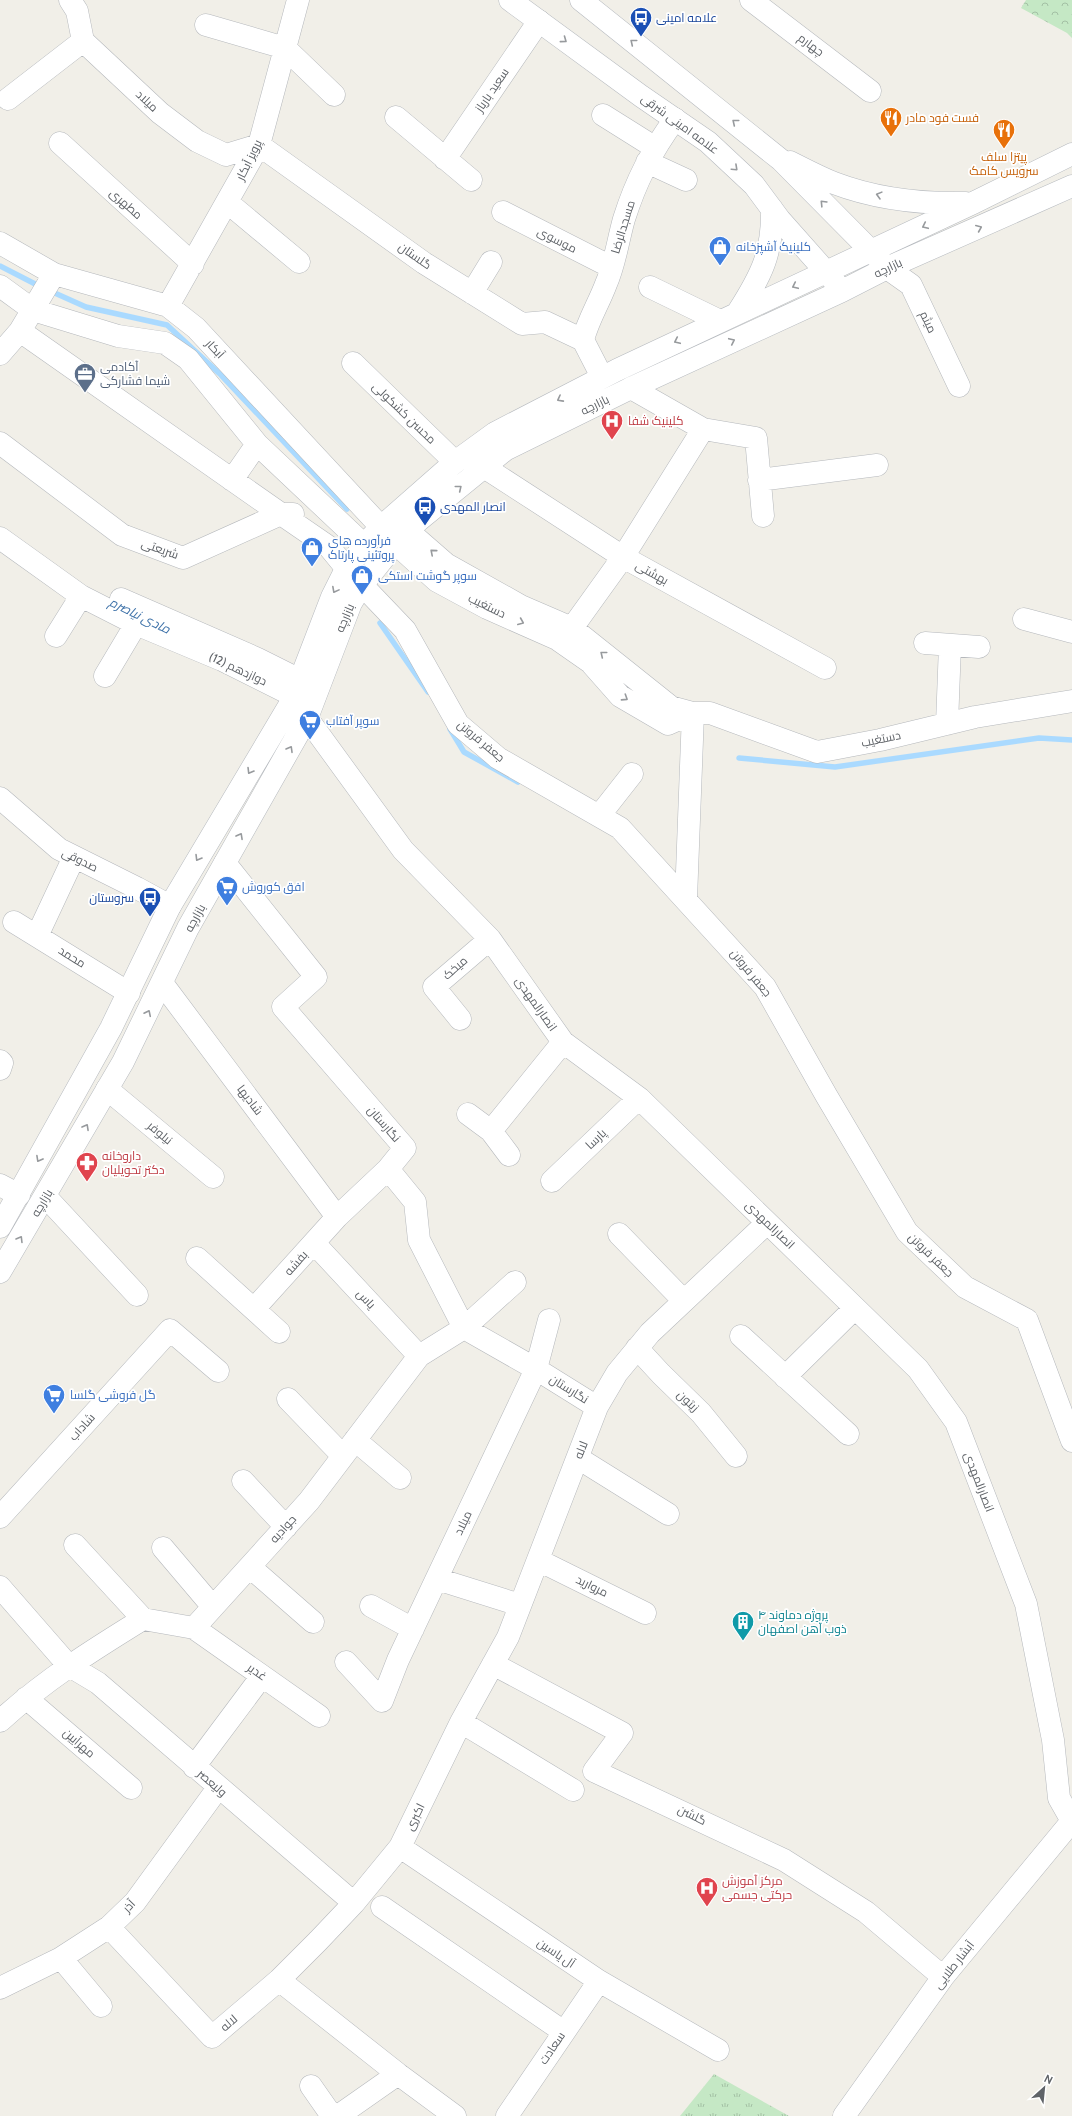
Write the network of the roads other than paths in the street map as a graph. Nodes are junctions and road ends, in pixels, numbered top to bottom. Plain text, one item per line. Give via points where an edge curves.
1 (70, 0) edge
2 (298, 0) edge
3 (510, 0) edge
4 (581, 0) edge
5 (751, 0) edge
6 (539, 21) junction
7 (206, 25) dead end
8 (83, 41) junction
9 (285, 48) junction
10 (693, 90) junction
11 (870, 91) dead end
12 (334, 95) dead end
13 (8, 99) dead end
14 (603, 115) dead end
15 (396, 116) dead end
16 (670, 116) junction
17 (60, 143) dead end
18 (259, 144) junction
19 (1072, 154) edge
20 (650, 155) junction
21 (776, 156) junction
22 (445, 159) junction
23 (471, 180) dead end
24 (686, 180) dead end
25 (1072, 186) edge
26 (228, 202) junction
27 (974, 203) junction
28 (772, 209) junction
29 (503, 212) dead end
30 (846, 226) junction
31 (0, 243) edge
32 (870, 251) junction
33 (811, 253) junction
34 (299, 262) dead end
35 (491, 262) dead end
36 (193, 264) junction
37 (611, 267) junction
38 (887, 268) junction
39 (826, 272) junction
40 (54, 274) junction
41 (0, 286) edge
42 (650, 287) dead end
43 (842, 291) junction
44 (472, 292) junction
45 (168, 306) junction
46 (34, 310) junction
47 (729, 316) junction
48 (20, 331) junction
49 (583, 340) junction
50 (0, 354) edge
51 (353, 363) dead end
52 (602, 377) junction
53 (959, 386) dead end
54 (631, 388) junction
55 (703, 429) junction
56 (0, 442) edge
57 (257, 444) junction
58 (455, 462) junction
59 (877, 465) dead end
60 (484, 467) junction
61 (232, 480) junction
62 (759, 480) junction
63 (281, 514) junction
64 (330, 515) junction
65 (763, 516) dead end
66 (382, 527) junction
67 (0, 538) edge
68 (399, 539) junction
69 (364, 545) junction
70 (623, 557) junction
71 (347, 569) junction
72 (362, 585) junction
73 (81, 596) junction
74 (121, 599) dead end
75 (1024, 619) dead end
76 (136, 624) junction
77 (572, 628) junction
78 (1072, 632) edge
79 (56, 636) dead end
80 (925, 643) dead end
81 (950, 645) junction
82 (978, 647) dead end
83 (825, 668) dead end
84 (105, 676) dead end
85 (297, 688) junction
86 (1072, 701) edge
87 (693, 713) junction
88 (307, 718) junction
89 (947, 724) junction
90 (632, 774) dead end
91 (0, 798) edge
92 (600, 816) junction
93 (74, 857) junction
94 (225, 863) junction
95 (686, 898) junction
96 (170, 906) junction
97 (14, 922) dead end
98 (37, 936) junction
99 (490, 939) junction
100 (162, 983) junction
101 (129, 992) junction
102 (460, 1019) dead end
103 (563, 1042) junction
104 (100, 1049) junction
105 (0, 1062) edge
106 (123, 1062) junction
107 (0, 1069) edge
108 (79, 1087) junction
109 (105, 1093) junction
110 (639, 1098) junction
111 (468, 1114) dead end
112 (490, 1131) junction
113 (509, 1155) dead end
114 (388, 1169) junction
115 (213, 1177) dead end
116 (552, 1181) dead end
117 (0, 1185) edge
118 (19, 1195) junction
119 (46, 1197) junction
120 (337, 1216) junction
121 (767, 1223) junction
122 (0, 1227) edge
123 (619, 1234) dead end
124 (314, 1243) junction
125 (197, 1258) dead end
126 (0, 1272) edge
127 (515, 1282) dead end
128 (137, 1295) dead end
129 (684, 1301) junction
130 (855, 1308) junction
131 (254, 1309) junction
132 (549, 1320) dead end
133 (464, 1328) junction
134 (279, 1332) dead end
135 (741, 1336) dead end
136 (637, 1348) junction
137 (419, 1356) junction
138 (536, 1368) junction
139 (218, 1371) dead end
140 (785, 1377) junction
141 (288, 1399) dead end
142 (597, 1407) junction
143 (848, 1434) dead end
144 (1072, 1441) edge
145 (349, 1448) junction
146 (736, 1456) dead end
147 (578, 1458) junction
148 (400, 1478) dead end
149 (243, 1481) dead end
150 (668, 1514) dead end
151 (0, 1517) edge
152 (286, 1527) junction
153 (75, 1545) dead end
154 (163, 1548) dead end
155 (538, 1560) junction
156 (250, 1567) junction
157 (437, 1579) junction
158 (0, 1587) edge
159 (520, 1605) junction
160 (371, 1606) dead end
161 (213, 1608) junction
162 (645, 1613) dead end
163 (143, 1619) junction
164 (313, 1622) dead end
165 (194, 1628) junction
166 (413, 1629) junction
167 (346, 1662) dead end
168 (493, 1664) junction
169 (68, 1665) junction
170 (262, 1676) junction
171 (26, 1698) junction
172 (319, 1716) dead end
173 (0, 1721) edge
174 (461, 1722) junction
175 (194, 1767) junction
176 (132, 1788) dead end
177 (218, 1788) junction
178 (573, 1790) dead end
179 (1072, 1821) edge
180 (400, 1847) junction
181 (354, 1903) junction
182 (382, 1907) dead end
183 (109, 1927) junction
184 (61, 1958) junction
185 (943, 1977) junction
186 (279, 1980) junction
187 (599, 1981) junction
188 (0, 1988) edge
189 (101, 2006) dead end
190 (564, 2032) junction
191 (718, 2050) dead end
192 (398, 2074) junction
193 (311, 2086) dead end
194 (332, 2116) edge
195 (338, 2116) edge
196 (455, 2116) edge
197 (507, 2116) edge
198 (844, 2116) edge

1 - 8 street via 77,11
2 - 9 street, پرویز آبکار
3 - 6 street, علامه امینی شرقی
10 -> 4 street
5 - 11 street, چهارم
6 -> 16 street, علامه امینی شرقی
6 - 22 street, سعید باریاز
7 - 9 street
8 - 13 street
8 - 18 street, میلاد via 160,113 197,141 226,155
9 - 12 street
9 - 18 street, پرویز آبکار
10 - 16 street via 696,100 692,110 684,116
21 -> 10 street
14 - 20 street
15 - 22 street
16 - 20 street, مسجدالرضا
16 -> 28 street, علامه امینی شرقی via 708,142 754,184
17 - 36 street, مطهری
18 - 26 street, پرویز آبکار
18 - 44 street, گلستان via 424,263
19 - 27 street, بازارچه
20 - 24 street
20 - 37 street, مسجدالرضا via 624,218
27 -> 21 street via 933,204 890,198 835,183
30 -> 21 street
22 - 23 street
38 -> 25 street, بازارچه
26 - 34 street
26 - 36 street, پرویز آبکار
27 -> 32 street, بازارچه
28 - 33 street, علامه امینی شرقی
28 - 47 street via 772,232 766,259 757,282
29 - 37 street, موسوی
30 - 32 street
30 - 33 street via 845,240 836,253 828,256
31 - 40 street, آبکار
32 - 38 street, میثم
32 - 39 street, بازارچه
33 - 39 street, علامه امینی شرقی
35 - 44 street
36 - 45 street, پرویز آبکار
37 - 49 street, مسجدالرضا
38 - 43 street, بازارچه
38 - 53 street, میثم via 911,285
39 - 43 street, علامه امینی شرقی
39 -> 47 street, بازارچه
40 - 45 street, آبکار
40 - 46 street
41 - 46 street
42 - 47 street
54 -> 43 street, بازارچه
44 - 49 street, گلستان via 522,324 545,322
45 - 66 street, آبکار via 196,328
46 - 48 street
46 - 57 street via 118,336 165,343 188,359
47 -> 52 street, بازارچه
48 - 50 street
48 - 61 street
49 - 52 street
51 - 58 street, محسن کشکولی
52 -> 58 street, بازارچه via 495,433
54 - 55 street
54 - 60 street, بازارچه via 505,450
55 - 62 street via 756,438
55 - 70 street
56 - 63 street, شریعتی via 122,535 183,558
57 - 61 street
57 - 64 street
58 - 66 street, بازارچه
59 - 62 street
68 -> 60 street, بازارچه
60 - 70 street, بهشتی
61 - 63 street
62 - 65 street
63 - 64 street
63 - 71 street via 329,548
64 - 69 street
66 - 69 street, بازارچه
67 - 73 street, دوازدهم (12)
68 - 72 street, بازارچه
77 -> 68 street, دستغیب via 520,606 446,564 415,537
68 -> 87 street, دستغیب via 405,552 437,581 487,608 557,639 590,662 620,696 668,724
69 - 71 street, بازارچه
70 - 77 street
70 - 83 street, بهشتی
71 -> 85 street, بازارچه via 332,596
72 - 88 street, بازارچه via 351,603
72 - 92 street, جعفر فروتن via 405,630 458,724 498,758
73 - 76 street, دوازدهم (12)
73 - 79 street
74 - 85 street, دوازدهم (12) via 298,679
75 - 78 street
76 - 84 street
76 - 85 street, دوازدهم (12) via 222,660 292,695
87 -> 77 street, دستغیب via 671,707
80 - 81 street
81 - 82 street
81 - 89 street
85 -> 96 street, بازارچه via 292,701
86 - 89 street, دستغیب
87 - 89 street, دستغیب via 710,713 816,752
87 - 95 street
94 -> 88 street, بازارچه
88 - 99 street, انصارالمهدی via 403,850
90 - 92 street
91 - 93 street, صدوقی via 58,849
92 - 95 street, جعفر فروتن via 620,828
93 - 96 street, صدوقی
93 - 98 street
94 - 100 street, بازارچه via 188,928
94 - 114 street, نگارستان via 316,978 282,1006 405,1148
95 - 144 street, جعفر فروتن via 765,987 907,1232 965,1287 1027,1320
96 - 101 street, بازارچه
97 - 98 street, محمد
98 - 101 street, محمد
99 - 102 street, میخک via 434,987
99 - 103 street, انصارالمهدی
106 -> 100 street, بازارچه
100 - 120 street, شادیها
101 - 104 street, بازارچه
103 - 110 street, انصارالمهدی
103 - 112 street
104 - 106 street via 106,1065 115,1066
104 - 108 street, بازارچه
105 - 107 street
106 - 109 street, بازارچه
108 - 109 street via 92,1083 103,1088
108 -> 118 street, بازارچه
109 - 115 street, نیلوفر
119 -> 109 street, بازارچه
110 - 116 street, پارسا
110 - 121 street, انصارالمهدی
111 - 112 street
112 - 113 street
114 - 120 street, بفشه
114 - 133 street via 415,1202 419,1240
117 - 118 street
118 - 122 street, بازارچه
126 -> 119 street, بازارچه
119 - 128 street
120 - 124 street, بفشه
121 - 129 street, لاله
121 - 130 street, انصارالمهدی
123 - 129 street
124 - 131 street, بفشه
124 - 137 street, یاس
125 - 131 street
127 - 133 street, جوادیه
129 - 136 street, لاله via 650,1332
130 - 140 street
130 - 179 street, انصارالمهدی via 918,1369 956,1422 1026,1604 1053,1740 1059,1798
131 - 134 street
132 - 138 street, میلاد
133 - 137 street, جوادیه
133 - 138 street, نگارستان
135 - 140 street
136 - 142 street, لاله via 617,1373
136 - 146 street, زیتون via 701,1412
137 - 145 street, جوادیه
138 - 142 street, نگارستان
138 - 157 street, میلاد
139 - 151 street, شاداب via 170,1330
140 - 143 street
141 - 145 street
142 - 147 street, لاله
145 - 148 street
145 - 152 street, جوادیه
147 - 150 street
147 - 155 street, لاله
149 - 152 street
152 - 156 street, جوادیه
153 - 163 street
154 - 161 street
155 - 159 street, لاله
155 - 162 street, مروارید
156 - 161 street, جوادیه
156 - 164 street
157 - 159 street
157 - 166 street, میلاد
158 - 169 street, ولیعصر
159 - 168 street, لاله
160 - 166 street
161 - 165 street, جوادیه
163 - 165 street
163 - 169 street
165 - 170 street, غدیر
166 - 167 street, میلاد via 382,1701
168 - 174 street, لاله
168 - 185 street, گلشن via 622,1733 594,1771 784,1860 866,1912
169 - 171 street
169 - 175 street, ولیعصر via 98,1683
170 - 172 street, غدیر
170 - 175 street
171 - 173 street
171 - 176 street, مهرآیین
174 - 178 street
174 - 180 street, اکبری
175 - 177 street, ولیعصر
177 - 181 street, ولیعصر
177 - 183 street, آذر via 135,1902
179 - 185 street, آبشار طلایی
180 - 181 street, اکبری
180 - 187 street, آل یاسین
181 - 186 street, لاله
182 - 190 street
183 - 184 street, آذر
183 - 186 street, لاله via 212,2037
184 - 188 street, آذر
184 - 189 street
185 - 198 street, آبشار طلایی
186 - 192 street
187 - 190 street, سعادت
187 - 191 street, آل یاسین
190 - 197 street, سعادت
192 - 195 street
192 - 196 street
193 - 194 street

